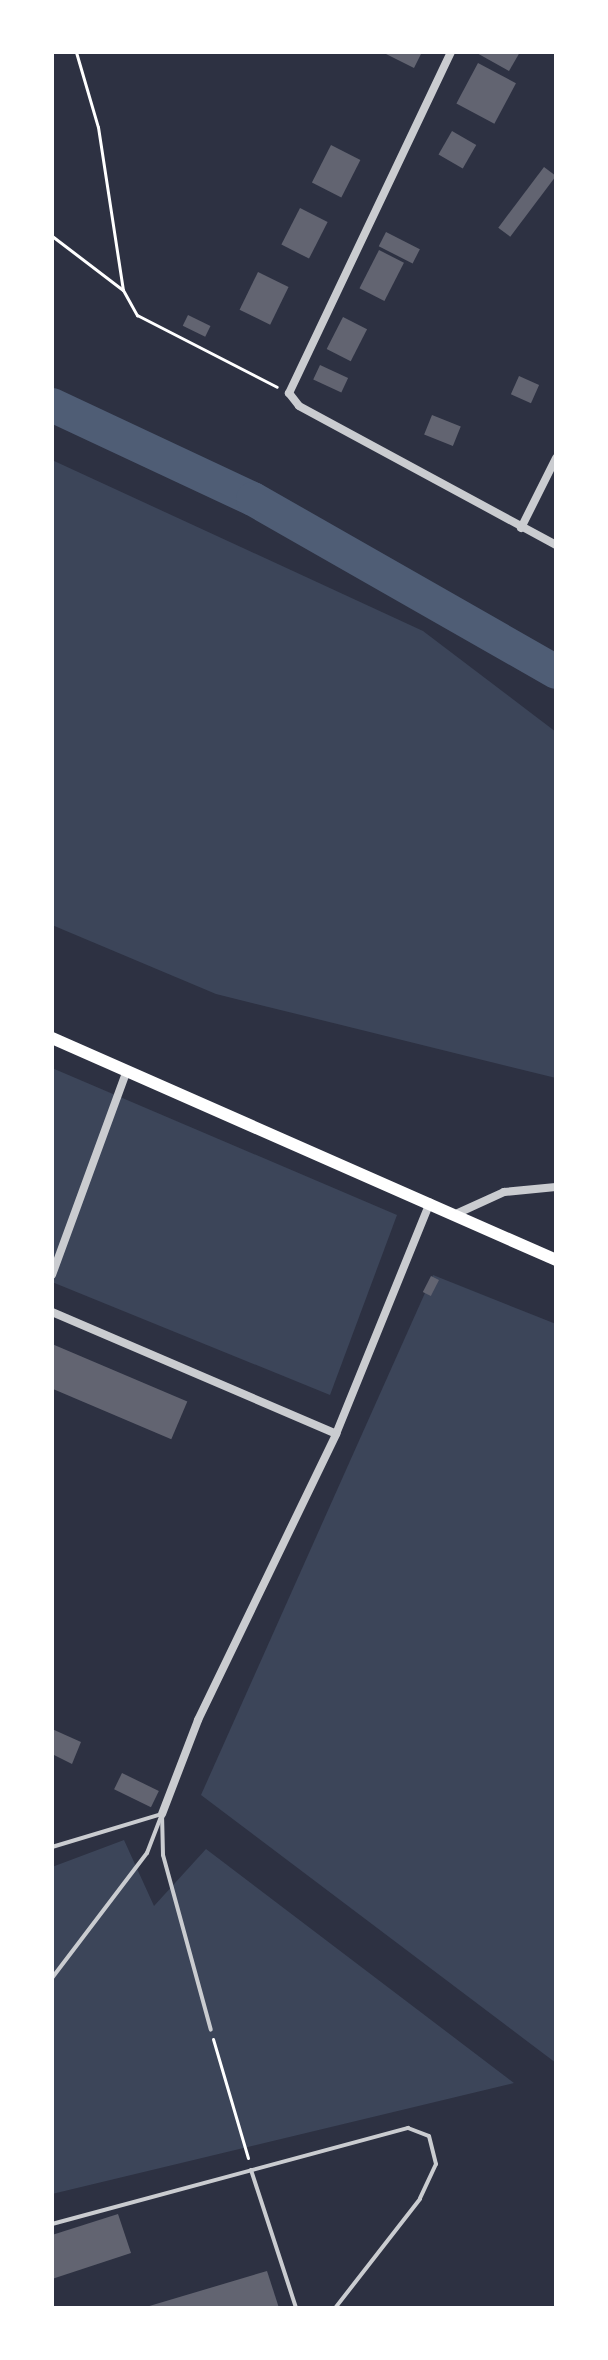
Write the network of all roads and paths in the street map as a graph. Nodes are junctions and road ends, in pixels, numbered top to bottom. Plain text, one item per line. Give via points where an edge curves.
1 (76, 52) edge
2 (451, 52) edge
3 (52, 236) edge
4 (123, 290) junction
5 (289, 393) junction
6 (556, 458) edge
7 (521, 528) junction
8 (556, 545) edge
9 (52, 1038) edge
10 (127, 1070) junction
11 (556, 1187) edge
12 (431, 1202) junction
13 (458, 1213) junction
14 (556, 1260) edge
15 (52, 1275) edge
16 (52, 1312) edge
17 (336, 1434) junction
18 (162, 1814) junction
19 (52, 1847) edge
20 (52, 1978) edge
21 (211, 2030) joint
22 (251, 2170) junction
23 (52, 2224) edge
24 (296, 2308) edge
25 (335, 2308) edge

1 - 4 path via 98,127
2 - 5 street
3 - 4 path
4 - 5 path via 137,315
5 - 7 street via 299,406
6 - 7 street
7 - 8 street
9 - 10 main road
10 - 12 main road
10 - 15 street
11 - 13 street via 504,1192
12 - 13 main road
12 - 17 street
13 - 14 main road
16 - 17 street
17 - 18 street via 198,1720
18 - 19 lane
18 - 20 lane via 147,1853
18 - 21 lane via 163,1855
21 - 22 path
22 - 23 lane
22 - 24 lane
22 - 25 lane via 408,2128 429,2136 436,2164 420,2199

